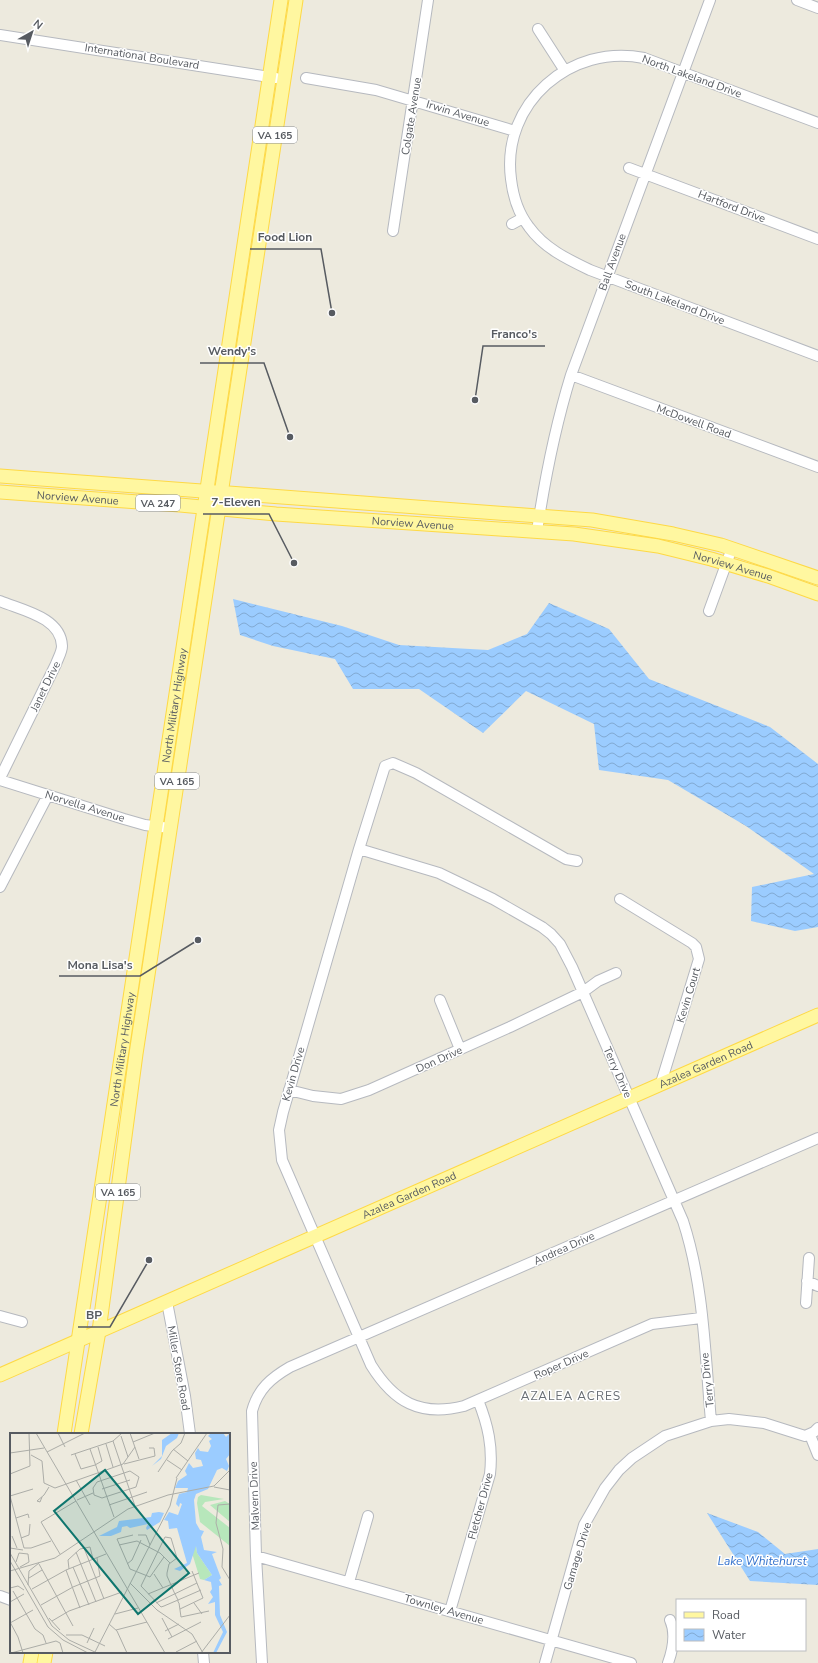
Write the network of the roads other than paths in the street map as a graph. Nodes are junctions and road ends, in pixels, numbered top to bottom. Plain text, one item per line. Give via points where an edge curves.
1 (281, 0) edge
2 (296, 0) edge
3 (428, 0) edge
4 (710, 0) edge
5 (797, 0) edge
6 (818, 8) edge
7 (538, 29) dead end
8 (0, 35) edge
9 (565, 71) junction
10 (684, 72) junction
11 (270, 77) junction
12 (306, 78) dead end
13 (284, 79) junction
14 (414, 100) junction
15 (818, 123) edge
16 (515, 131) junction
17 (629, 168) dead end
18 (646, 174) junction
19 (523, 218) junction
20 (512, 224) dead end
21 (394, 231) dead end
22 (818, 239) edge
23 (607, 276) junction
24 (818, 356) edge
25 (571, 375) junction
26 (818, 468) edge
27 (0, 476) edge
28 (207, 491) junction
29 (0, 492) edge
30 (221, 493) junction
31 (205, 508) junction
32 (219, 509) junction
33 (539, 516) junction
34 (537, 531) junction
35 (732, 548) junction
36 (727, 563) junction
37 (818, 578) edge
38 (818, 594) edge
39 (0, 601) edge
40 (709, 612) dead end
41 (0, 779) edge
42 (48, 795) junction
43 (156, 827) junction
44 (170, 828) junction
45 (359, 849) junction
46 (577, 860) dead end
47 (0, 887) edge
48 (620, 899) dead end
49 (616, 973) dead end
50 (583, 992) junction
51 (440, 1000) dead end
52 (818, 1015) edge
53 (460, 1048) junction
54 (661, 1083) junction
55 (289, 1090) junction
56 (629, 1098) junction
57 (818, 1138) edge
58 (674, 1200) junction
59 (314, 1236) junction
60 (809, 1258) dead end
61 (807, 1281) junction
62 (818, 1286) edge
63 (167, 1302) junction
64 (806, 1303) dead end
65 (0, 1316) edge
66 (701, 1318) junction
67 (22, 1322) dead end
68 (99, 1331) junction
69 (358, 1337) junction
70 (78, 1341) junction
71 (310, 1358) joint
72 (0, 1375) edge
73 (400, 1399) joint
74 (478, 1400) junction
75 (711, 1421) junction
76 (814, 1431) edge
77 (64, 1433) edge
78 (81, 1433) edge
79 (190, 1433) edge
80 (818, 1455) edge
81 (368, 1516) dead end
82 (256, 1556) junction
83 (349, 1582) junction
84 (0, 1596) edge
85 (10, 1600) edge
86 (450, 1611) junction
87 (670, 1620) dead end
88 (552, 1640) junction
89 (32, 1653) edge
90 (46, 1653) edge
91 (203, 1653) edge
92 (30, 1663) edge
93 (44, 1663) edge
94 (204, 1663) edge
95 (262, 1663) edge
96 (545, 1663) edge
97 (631, 1663) edge
98 (668, 1663) edge

1 - 11 main road, North Military Highway / VA 165
2 - 13 main road, North Military Highway / VA 165
3 - 14 street, Colgate Avenue
4 - 10 street, Ball Avenue
5 - 6 street
7 - 9 street
8 - 11 street, International Boulevard
9 - 10 street, North Lakeland Drive via 594,58 624,55 644,58
9 - 16 street, North Lakeland Drive via 540,91 527,108
10 - 15 street, North Lakeland Drive
10 - 18 street, Ball Avenue
11 - 13 street, International Boulevard
11 - 28 main road, North Military Highway / VA 165
12 - 14 street, Irwin Avenue via 376,90
13 - 30 main road, North Military Highway / VA 165
14 - 16 street, Irwin Avenue
14 - 21 street, Colgate Avenue
16 - 19 street, South Lakeland Drive via 510,172 517,206
17 - 18 street, Hartford Drive
18 - 22 street, Hartford Drive
18 - 23 street, Ball Avenue
19 - 20 street
19 - 23 street, South Lakeland Drive via 537,238 558,254
23 - 24 street, South Lakeland Drive
23 - 25 street, Ball Avenue
25 - 26 street, McDowell Road
25 - 33 street, Ball Avenue via 552,447
27 - 28 main road, Norview Avenue / VA 247
28 - 30 main road, Norview Avenue / VA 247
28 - 31 main road, North Military Highway / VA 165
29 - 31 main road, Norview Avenue / VA 247
30 - 32 main road, North Military Highway / VA 165
30 - 33 main road, Norview Avenue
31 - 32 main road, Norview Avenue / VA 247
31 - 43 main road, North Military Highway / VA 165
32 - 34 main road, Norview Avenue
32 - 44 main road, North Military Highway / VA 165
33 - 34 street, Ball Avenue
33 - 35 main road, Norview Avenue via 626,525
34 - 36 main road, Norview Avenue via 658,546
35 - 36 street
35 - 37 main road, Norview Avenue
36 - 38 main road, Norview Avenue
36 - 40 street
39 - 41 street, Janet Drive via 52,624 58,632 62,646 56,664
41 - 42 street, Norvella Avenue
42 - 43 street, Norvella Avenue
42 - 47 street
43 - 44 street, Norvella Avenue
43 - 70 main road, North Military Highway / VA 165
44 - 68 main road, North Military Highway / VA 165 via 136,1054
45 - 46 street, Kevin Drive via 385,766 393,762 566,859
45 - 50 street, Terry Drive via 439,873 493,899 542,927 560,944
45 - 55 street, Kevin Drive
48 - 54 street, Kevin Court via 692,942 698,953 699,959
49 - 50 street, Don Drive via 598,981
50 - 53 street, Don Drive
50 - 56 street, Terry Drive
51 - 53 street
52 - 54 main road, Azalea Garden Road
53 - 55 street, Don Drive via 369,1090 345,1098 332,1099
54 - 56 main road, Azalea Garden Road
55 - 59 street, Kevin Drive via 279,1130 279,1145 282,1160
56 - 58 street, Terry Drive
56 - 59 main road, Azalea Garden Road
57 - 58 street, Andrea Drive
58 - 66 street, Terry Drive via 690,1243
58 - 69 street, Andrea Drive
59 - 63 main road, Azalea Garden Road
59 - 69 street, Kevin Drive
60 - 61 street
61 - 62 street
61 - 64 street
63 - 68 main road, Azalea Garden Road
63 - 79 street, Miller Store Road
65 - 67 street
66 - 74 street, Roper Drive via 652,1324
66 - 75 street, Terry Drive
68 - 70 main road, Azalea Garden Road
68 - 78 main road, North Military Highway / VA 165
69 - 71 street, Andrea Drive
69 - 73 street, Kevin Drive via 379,1378
70 - 72 main road, Azalea Garden Road
70 - 77 main road, North Military Highway / VA 165
71 - 82 street, Malvern Drive via 274,1376 259,1393 252,1411
73 - 74 street, Roper Drive via 417,1407 443,1410
74 - 86 street, Fletcher Drive via 488,1427 490,1474
75 - 76 street, Gamage Drive via 748,1420 805,1436
75 - 88 street, Gamage Drive via 680,1430 654,1442 619,1470 605,1488 584,1525
76 - 80 street, Gamage Drive
81 - 83 street
82 - 83 street, Townley Avenue
82 - 95 street, Malvern Drive
83 - 86 street, Townley Avenue
84 - 85 street
86 - 88 street, Townley Avenue
87 - 98 street via 674,1631
88 - 96 street, Gamage Drive
88 - 97 street, Townley Avenue
89 - 92 main road
90 - 93 main road
91 - 94 street

